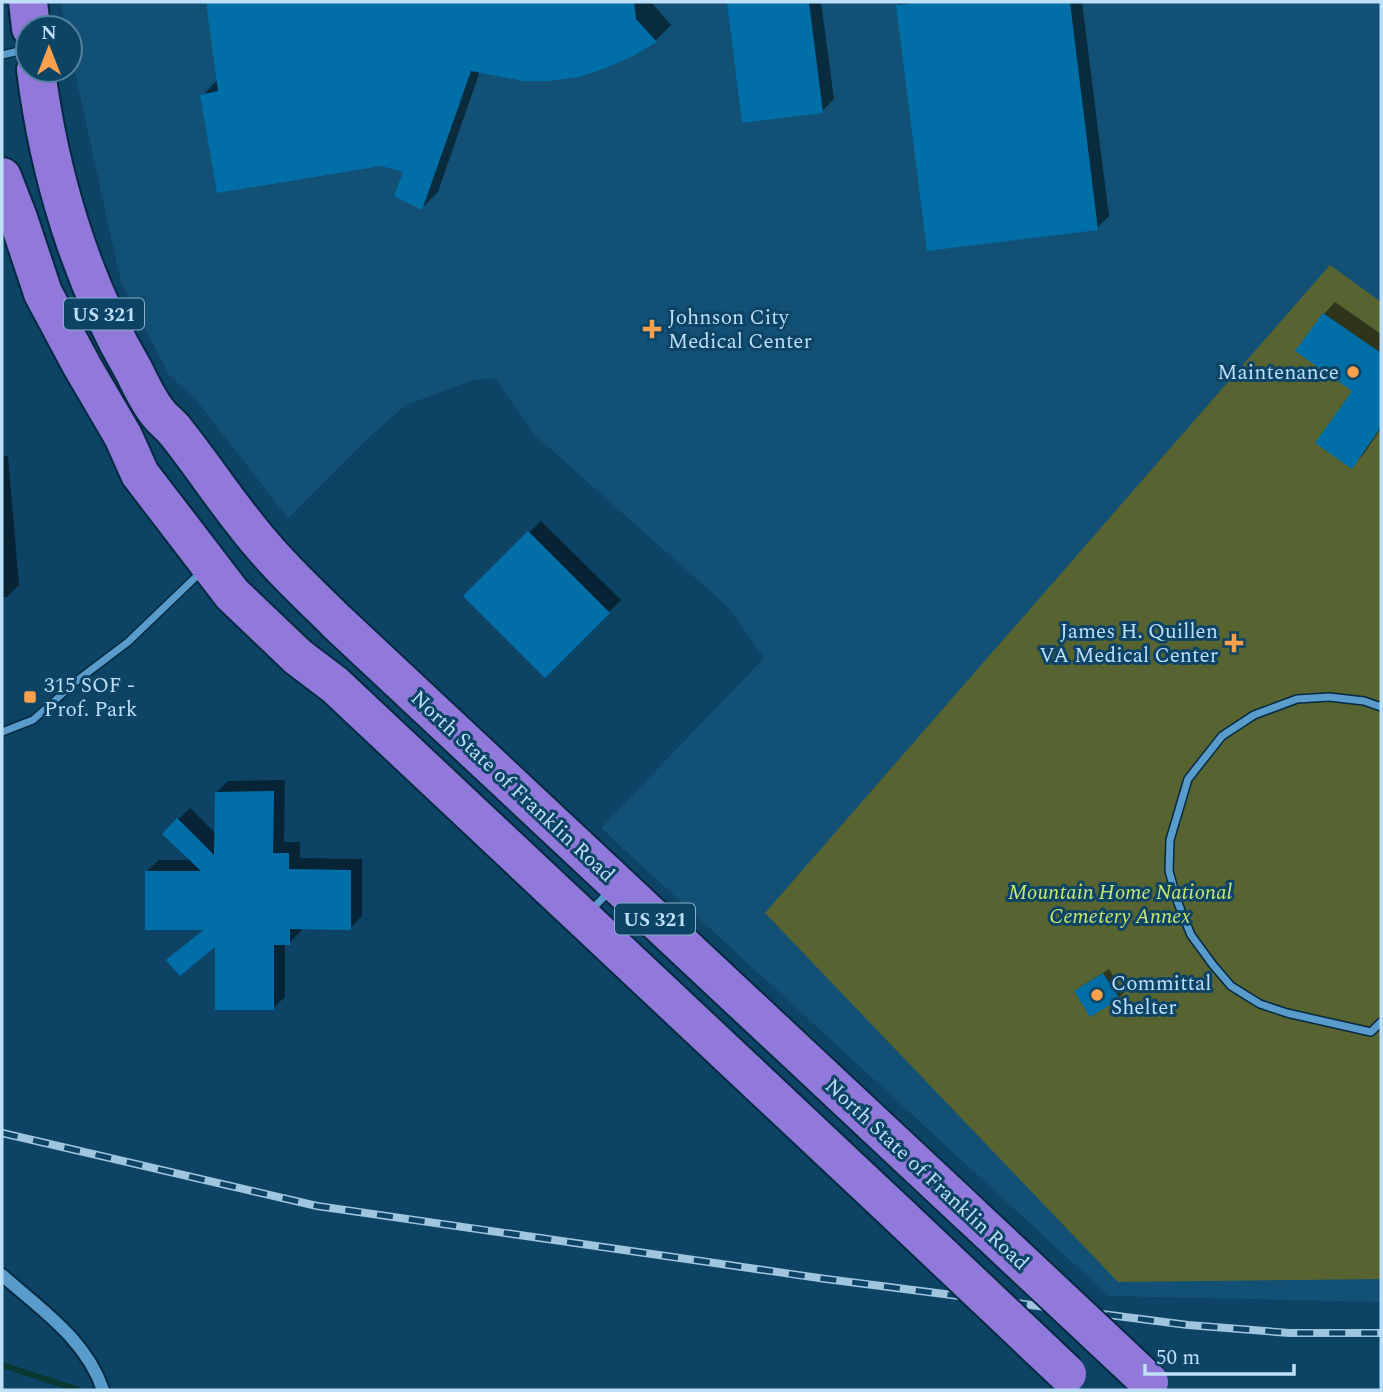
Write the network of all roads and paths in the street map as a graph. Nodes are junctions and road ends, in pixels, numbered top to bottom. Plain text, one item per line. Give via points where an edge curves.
1 (38, 84) edge
2 (2, 177) edge
3 (209, 564) junction
4 (1381, 707) edge
5 (2, 732) edge
6 (618, 884) junction
7 (582, 919) junction
8 (1381, 1022) edge
9 (2, 1275) edge
10 (1076, 1382) edge
11 (1154, 1386) edge
12 (103, 1390) edge

1 - 6 highway, North State of Franklin Road / US 321 via 56,172 82,259 107,320 157,412 270,555
2 - 3 highway, US 321 via 43,293 82,366 140,474
3 - 5 street via 128,642 33,720
3 - 7 highway, US 321 via 298,657 335,685
4 - 8 street via 1329,697 1297,699 1254,715 1222,736 1188,779 1170,841 1170,871 1191,935 1231,986 1261,1004 1300,1016 1371,1032
6 - 7 street
6 - 11 highway, North State of Franklin Road / US 321, bridge
7 - 10 highway, US 321, bridge
9 - 12 street via 60,1324 89,1361

